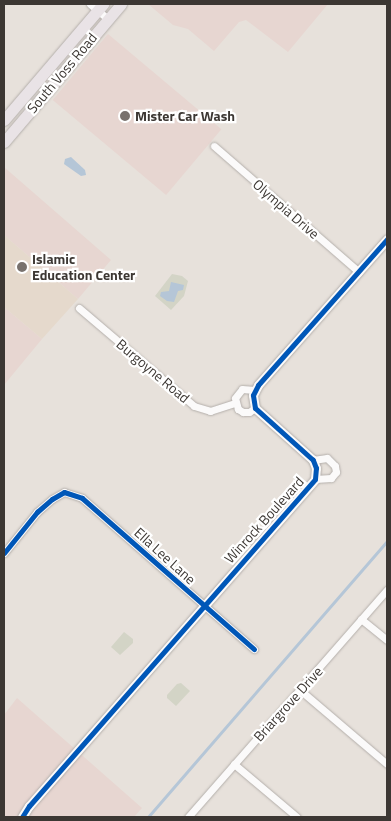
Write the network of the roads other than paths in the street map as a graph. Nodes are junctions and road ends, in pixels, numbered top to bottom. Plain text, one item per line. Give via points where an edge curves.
1 (121, 4) edge
2 (97, 6) edge
3 (108, 19) junction
4 (4, 120) edge
5 (4, 142) edge
6 (214, 146) dead end
7 (387, 239) edge
8 (359, 272) junction
9 (79, 308) dead end
10 (255, 390) junction
11 (235, 403) junction
12 (255, 408) junction
13 (313, 460) junction
14 (315, 479) junction
15 (4, 552) edge
16 (387, 590) edge
17 (203, 605) junction
18 (361, 619) junction
19 (387, 640) edge
20 (254, 649) dead end
21 (300, 690) junction
22 (234, 764) junction
23 (387, 764) edge
24 (22, 817) edge
25 (188, 817) edge
26 (297, 817) edge

1 - 3 main road, South Voss Road
2 - 3 street
2 - 4 main road, South Voss Road
3 - 5 main road, South Voss Road
6 - 8 street, Olympia Drive
7 - 8 street
8 - 10 street
9 - 11 street, Burgoyne Road via 194,406 210,411
10 - 11 street via 242,389 237,393
10 - 12 street via 252,402
11 - 12 street, Winrock Boulevard via 243,412
12 - 13 street, Winrock Boulevard
13 - 14 street, Winrock Boulevard
13 - 14 street, Winrock Boulevard via 327,458 336,466 331,478
14 - 17 street, Winrock Boulevard
15 - 17 street, Ella Lee Lane via 37,512 64,492 82,498
16 - 18 street, Briargrove Drive
17 - 20 street, Ella Lee Lane
17 - 24 street, Winrock Boulevard
18 - 19 street
18 - 21 street, Briargrove Drive
21 - 22 street, Briargrove Drive
21 - 23 street
22 - 25 street, Briargrove Drive
22 - 26 street

